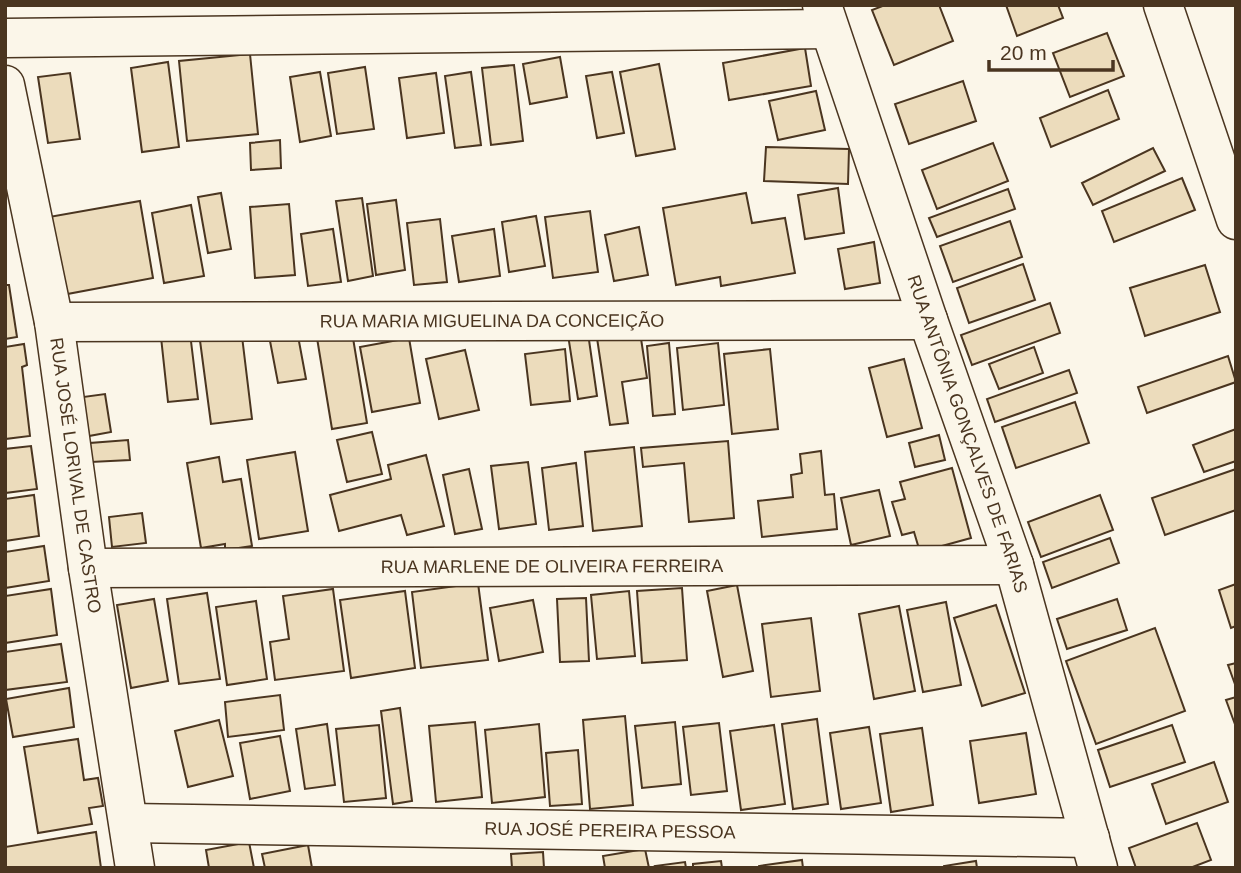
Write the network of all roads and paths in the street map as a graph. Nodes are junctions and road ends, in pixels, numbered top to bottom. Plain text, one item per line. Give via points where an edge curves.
1 (1163, 5) edge
2 (826, 17) edge
3 (5, 38) edge
4 (5, 85) edge
5 (1234, 208) edge
6 (928, 320) junction
7 (54, 322) junction
8 (1014, 565) junction
9 (88, 568) junction
10 (129, 823) junction
11 (1094, 853) edge
12 (135, 868) edge

1 - 5 street
2 - 3 street
2 - 6 street, RUA ANTÔNIA GONÇALVES DE FARIAS
4 - 7 street, RUA JOSÉ LORIVAL DE CASTRO
6 - 7 street, RUA MARIA MIGUELINA DA CONCEIÇÃO
6 - 8 street, RUA ANTÔNIA GONÇALVES DE FARIAS
7 - 9 street, RUA JOSÉ LORIVAL DE CASTRO
8 - 9 street, RUA MARLENE DE OLIVEIRA FERREIRA
8 - 11 street, RUA ANTÔNIA GONÇALVES DE FARIAS
9 - 10 street, RUA JOSÉ LORIVAL DE CASTRO
10 - 11 street, RUA JOSÉ PEREIRA PESSOA
10 - 12 street, RUA JOSÉ LORIVAL DE CASTRO

